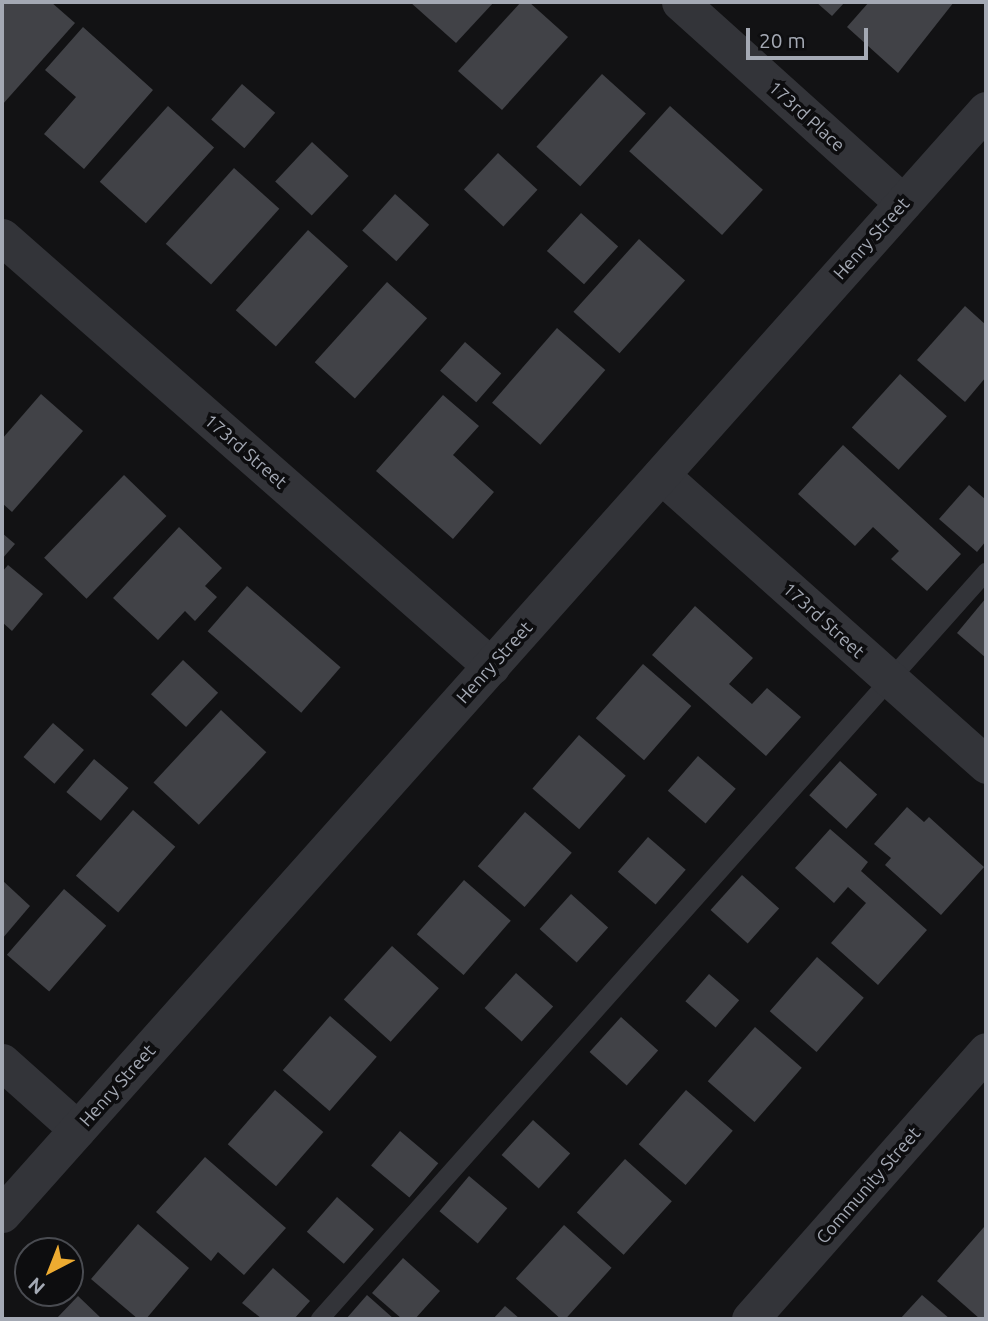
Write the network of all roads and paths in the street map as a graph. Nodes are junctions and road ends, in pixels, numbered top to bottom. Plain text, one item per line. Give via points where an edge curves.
1 (680, 2) edge
2 (986, 110) edge
3 (903, 203) junction
4 (2, 237) edge
5 (661, 475) junction
6 (986, 572) edge
7 (491, 666) junction
8 (891, 680) junction
9 (986, 765) edge
10 (986, 1051) edge
11 (2, 1062) edge
12 (77, 1129) junction
13 (2, 1214) edge
14 (320, 1319) edge
15 (750, 1319) edge

1 - 3 street, 173rd Place
2 - 3 street, Henry Street
3 - 5 street, Henry Street
4 - 7 street, 173rd Street
5 - 7 street, Henry Street
5 - 8 street, 173rd Street
6 - 8 lane
7 - 12 street, Henry Street
8 - 9 street, 173rd Street
8 - 14 lane
10 - 15 street, Community Street
11 - 12 street
12 - 13 street, Henry Street

